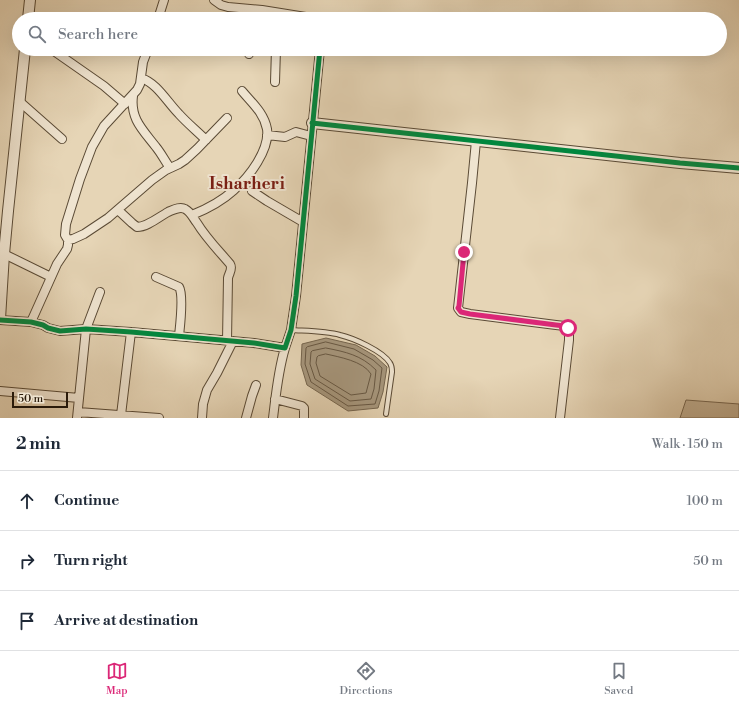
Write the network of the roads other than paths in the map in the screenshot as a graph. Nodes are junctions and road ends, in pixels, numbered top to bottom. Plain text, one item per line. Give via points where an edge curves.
1 (30, 0) edge
2 (164, 0) edge
3 (214, 0) edge
4 (262, 10) joint
5 (29, 12) edge
6 (160, 12) edge
7 (267, 12) edge
8 (24, 56) edge
9 (61, 56) edge
10 (145, 56) edge
11 (276, 56) edge
12 (319, 56) edge
13 (141, 78) junction
14 (275, 82) dead end
15 (242, 91) dead end
16 (133, 96) junction
17 (19, 101) junction
18 (125, 104) junction
19 (227, 118) dead end
20 (312, 123) junction
21 (267, 136) junction
22 (311, 136) junction
23 (62, 139) dead end
24 (206, 140) junction
25 (476, 141) junction
26 (170, 168) junction
27 (739, 168) edge
28 (252, 191) dead end
29 (118, 210) junction
30 (4, 211) edge
31 (192, 215) junction
32 (303, 222) junction
33 (68, 240) junction
34 (4, 254) junction
35 (51, 277) junction
36 (156, 277) dead end
37 (1, 283) edge
38 (100, 292) dead end
39 (0, 320) edge
40 (31, 322) junction
41 (86, 329) junction
42 (291, 330) junction
43 (131, 332) junction
44 (179, 336) junction
45 (230, 341) junction
46 (285, 348) junction
47 (256, 385) dead end
48 (0, 391) edge
49 (80, 398) junction
50 (275, 398) junction
51 (386, 414) dead end
52 (78, 415) edge
53 (121, 415) junction
54 (142, 417) edge
55 (159, 418) edge
56 (202, 418) edge
57 (246, 418) edge
58 (273, 418) edge
59 (304, 418) edge
60 (560, 418) edge

1 - 5 street
2 - 6 street
3 - 4 street via 228,7
4 - 7 street
8 - 17 street
9 - 18 street
10 - 13 street
11 - 14 street
12 - 20 street
13 - 16 street via 138,90
13 - 24 street via 154,85 183,119
15 - 21 street via 257,108 267,129
16 - 18 street
16 - 26 street via 132,109 141,129
17 - 23 street
17 - 30 street
18 - 33 street via 104,126 92,147 67,220 65,235
19 - 24 street
20 - 22 street
20 - 25 street
21 - 22 street via 285,137 296,132
21 - 31 street via 256,164 235,190
22 - 32 street
24 - 26 street via 185,160
25 - 27 street
25 - 60 street via 458,308 461,312 470,314 568,328 570,332
26 - 29 street
28 - 32 street
29 - 31 street via 138,227 180,207
29 - 33 street via 84,234
30 - 34 street
31 - 45 street via 232,269 228,278
32 - 42 street
33 - 35 street via 67,249
34 - 35 street
34 - 37 street
35 - 40 street
36 - 44 street via 181,289
37 - 39 street
38 - 41 street
39 - 40 street
40 - 41 street via 60,331
41 - 43 street
41 - 49 street
42 - 46 street
42 - 51 lane via 339,334 359,341 390,362 392,372
43 - 44 street
43 - 53 street
44 - 45 street
45 - 46 street
45 - 56 street via 207,390
46 - 50 street
47 - 57 street
48 - 49 street
49 - 52 street
50 - 58 street
50 - 59 street via 302,406
52 - 53 street
53 - 54 street
54 - 55 street

